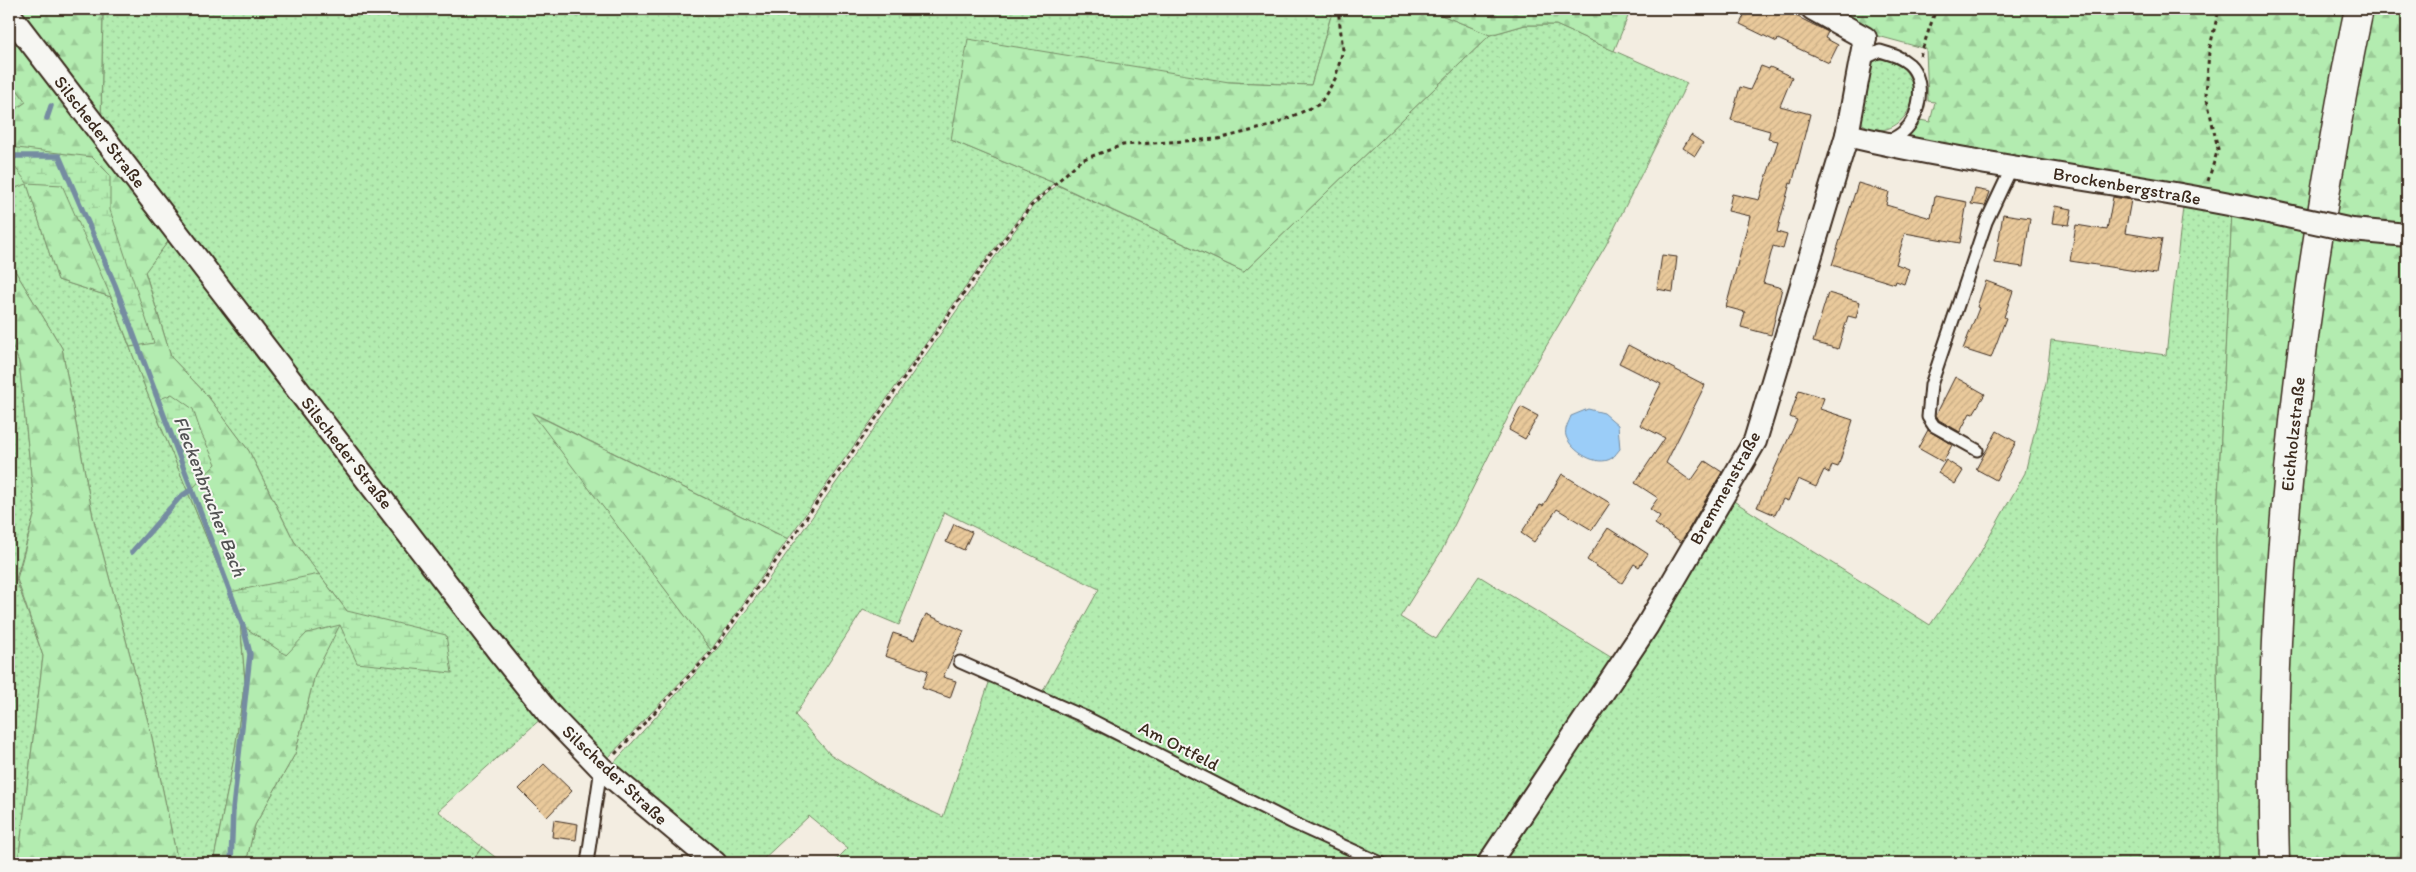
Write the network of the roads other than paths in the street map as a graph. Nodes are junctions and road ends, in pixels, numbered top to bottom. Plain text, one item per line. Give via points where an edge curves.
1 (1813, 9) edge
2 (2359, 9) edge
3 (9, 14) edge
4 (1861, 60) junction
5 (1847, 135) junction
6 (1882, 144) junction
7 (2012, 167) junction
8 (2407, 235) edge
9 (1977, 450) dead end
10 (960, 662) dead end
11 (601, 768) junction
12 (587, 863) edge
13 (716, 863) edge
14 (1381, 863) edge
15 (1489, 863) edge
16 (2276, 863) edge

1 - 4 street, Bremmenstraße via 1865,38
2 - 16 main road, Eichholzstraße via 2335,129 2303,341 2280,566 2273,791
3 - 11 street, Silscheder Straße via 500,652 549,714
4 - 5 street, Bremmenstraße
4 - 6 lane via 1880,51 1897,56 1910,65 1919,82 1918,107 1904,131
5 - 6 street, Brockenbergstraße
5 - 15 street, Bremmenstraße via 1755,441 1647,626
6 - 7 street, Brockenbergstraße
7 - 8 street, Brockenbergstraße, bridge via 2204,199 2352,230
7 - 9 lane via 1986,222 1931,385 1928,417 1934,426
10 - 14 lane, Am Ortfeld via 1084,718 1293,824
11 - 12 lane
11 - 13 street, Silscheder Straße

